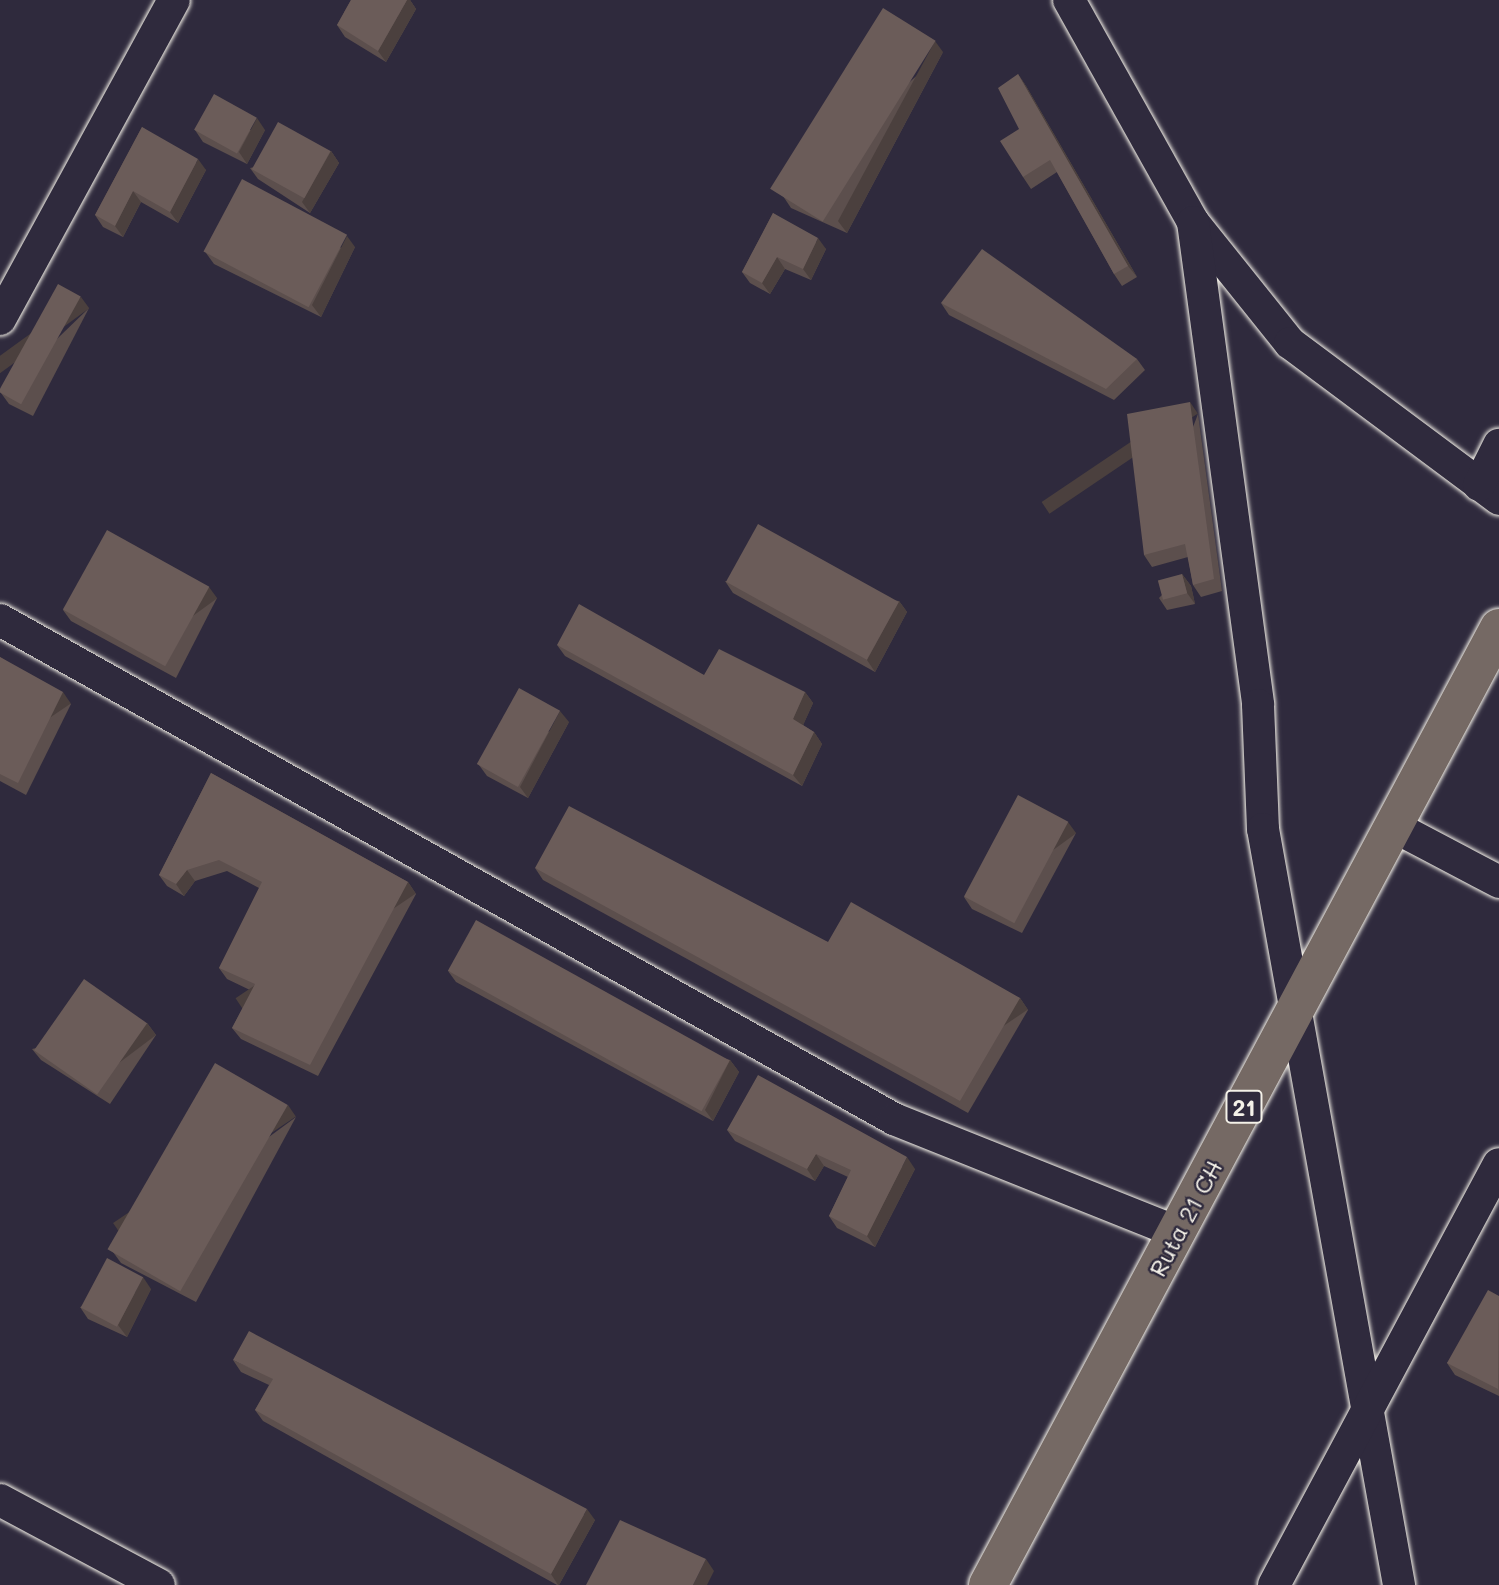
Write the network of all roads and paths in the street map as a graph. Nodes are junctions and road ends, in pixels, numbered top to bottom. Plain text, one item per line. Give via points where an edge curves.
1 (174, 0) edge
2 (1069, 0) edge
3 (1193, 222) junction
4 (0, 319) edge
5 (1499, 445) edge
6 (1489, 492) edge
7 (0, 620) edge
8 (1499, 628) edge
9 (1393, 826) junction
10 (1499, 882) edge
11 (1296, 1010) junction
12 (1499, 1164) edge
13 (1177, 1232) junction
14 (1368, 1417) junction
15 (0, 1500) edge
16 (159, 1585) edge
17 (988, 1585) edge
18 (1274, 1585) edge
19 (1399, 1585) edge

1 - 4 street
2 - 3 street
3 - 6 street via 1290,343
3 - 11 street via 1258,705 1263,829
5 - 6 street
7 - 13 street via 894,1119
8 - 9 highway, Ruta 21 CH / 21
9 - 10 street
9 - 11 highway, Ruta 21 CH / 21
11 - 13 highway, Ruta 21 CH / 21
11 - 14 street
12 - 14 street
13 - 17 highway, Ruta 21 CH / 21
14 - 18 street
14 - 19 street
15 - 16 street

